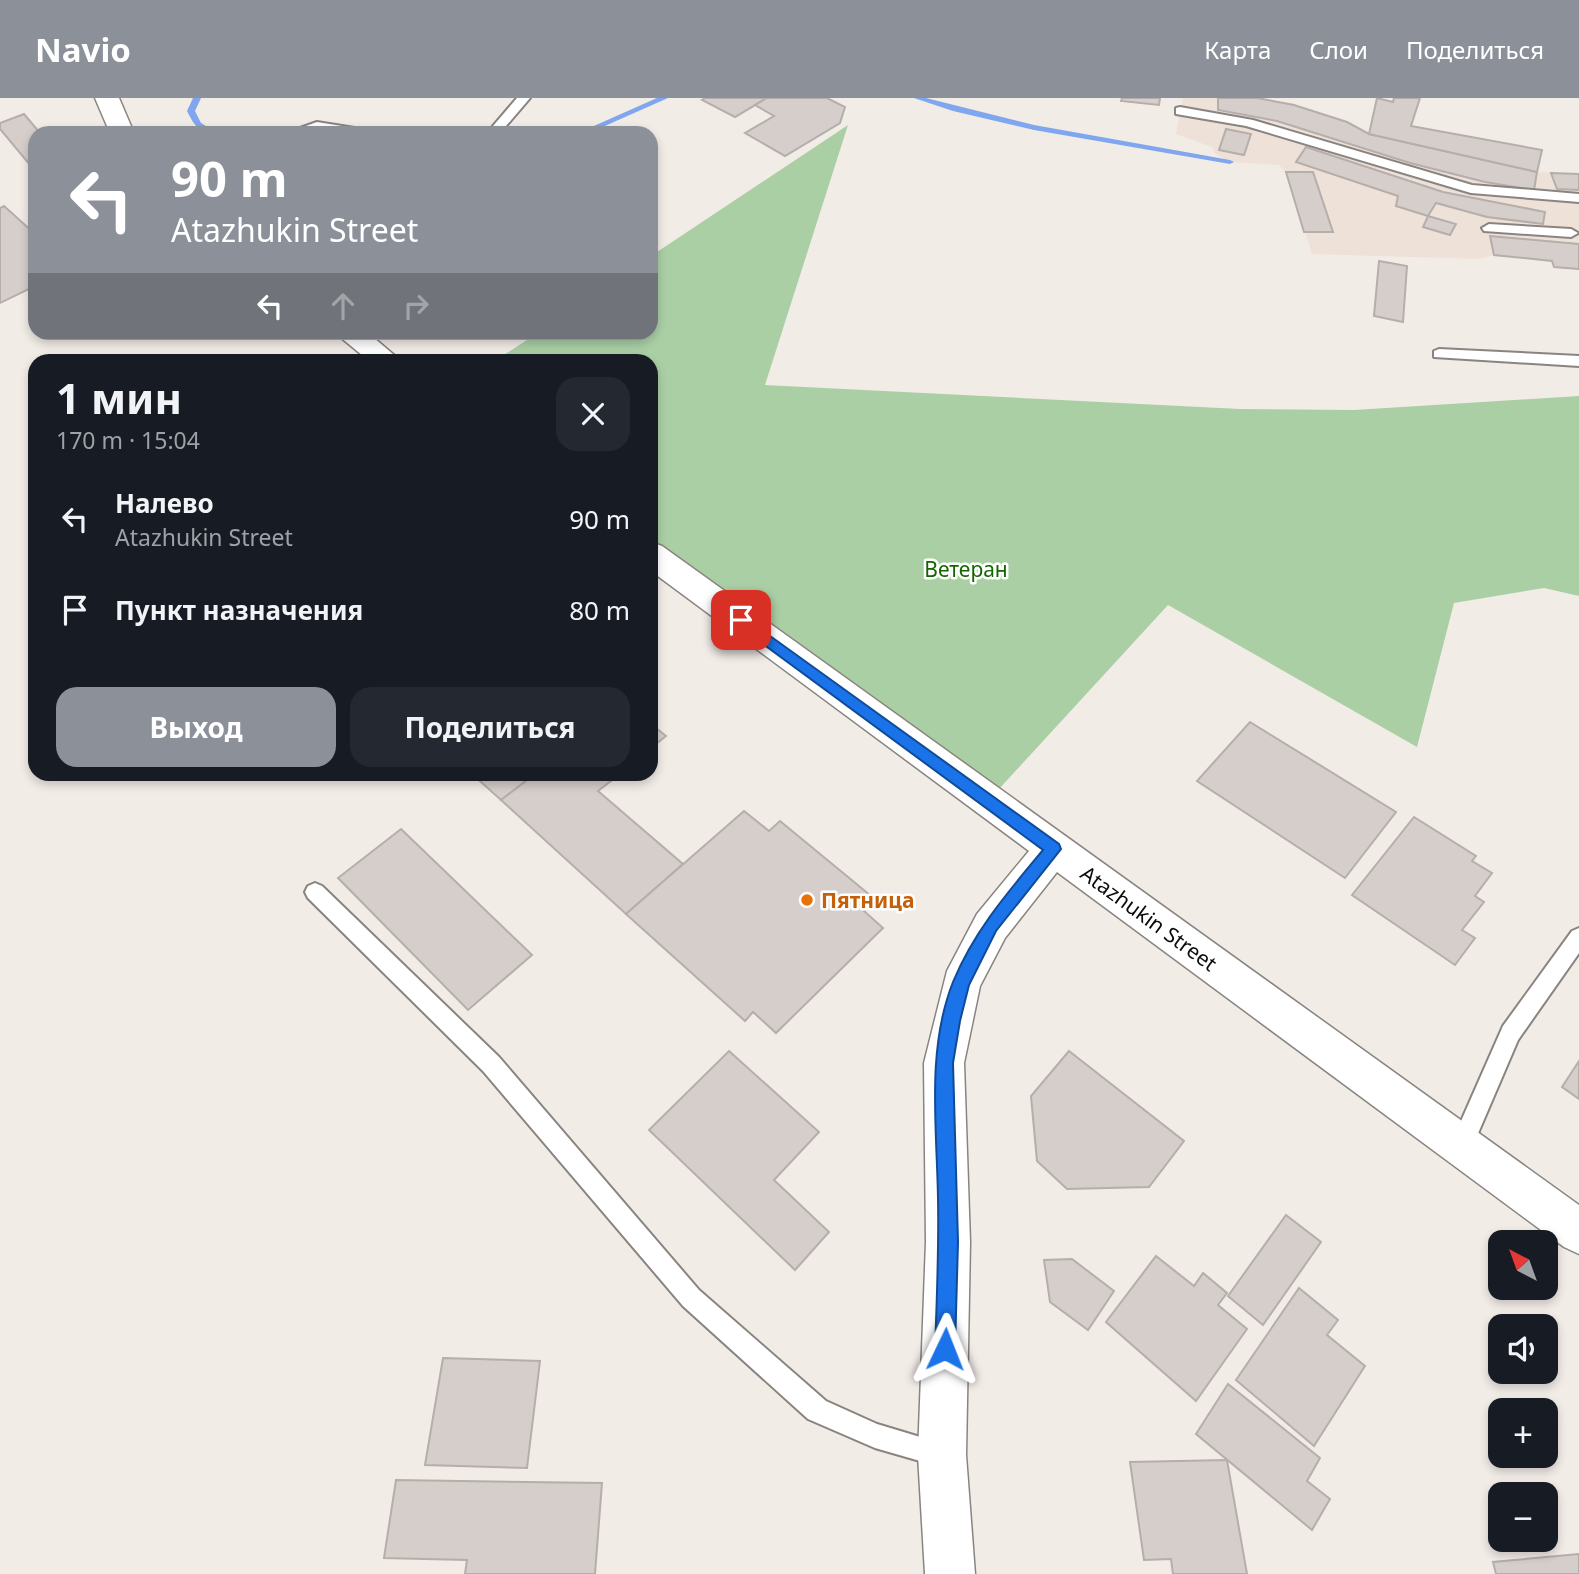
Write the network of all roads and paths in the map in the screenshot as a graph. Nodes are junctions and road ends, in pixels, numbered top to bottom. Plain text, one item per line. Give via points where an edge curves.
1 (107, 98) edge
2 (524, 98) edge
3 (1180, 111) dead end
4 (119, 126) edge
5 (499, 126) edge
6 (1579, 198) edge
7 (1566, 219) edge
8 (1489, 228) dead end
9 (359, 340) edge
10 (378, 354) edge
11 (1439, 354) dead end
12 (1579, 361) edge
13 (658, 560) edge
14 (1053, 849) junction
15 (315, 892) dead end
16 (1579, 937) edge
17 (1462, 1144) junction
18 (1579, 1232) edge
19 (942, 1455) junction
20 (950, 1574) edge

1 - 4 street
2 - 5 lane
3 - 7 lane via 1248,122
6 - 7 lane
7 - 8 lane
9 - 10 street
11 - 12 lane
13 - 14 street, Atazhukin Street
14 - 17 street, Atazhukin Street
14 - 19 street via 990,926 961,984 944,1063 948,1242
15 - 19 lane via 491,1064 691,1298 817,1410 875,1436
16 - 17 lane via 1510,1033
17 - 18 street, Atazhukin Street
19 - 20 street

